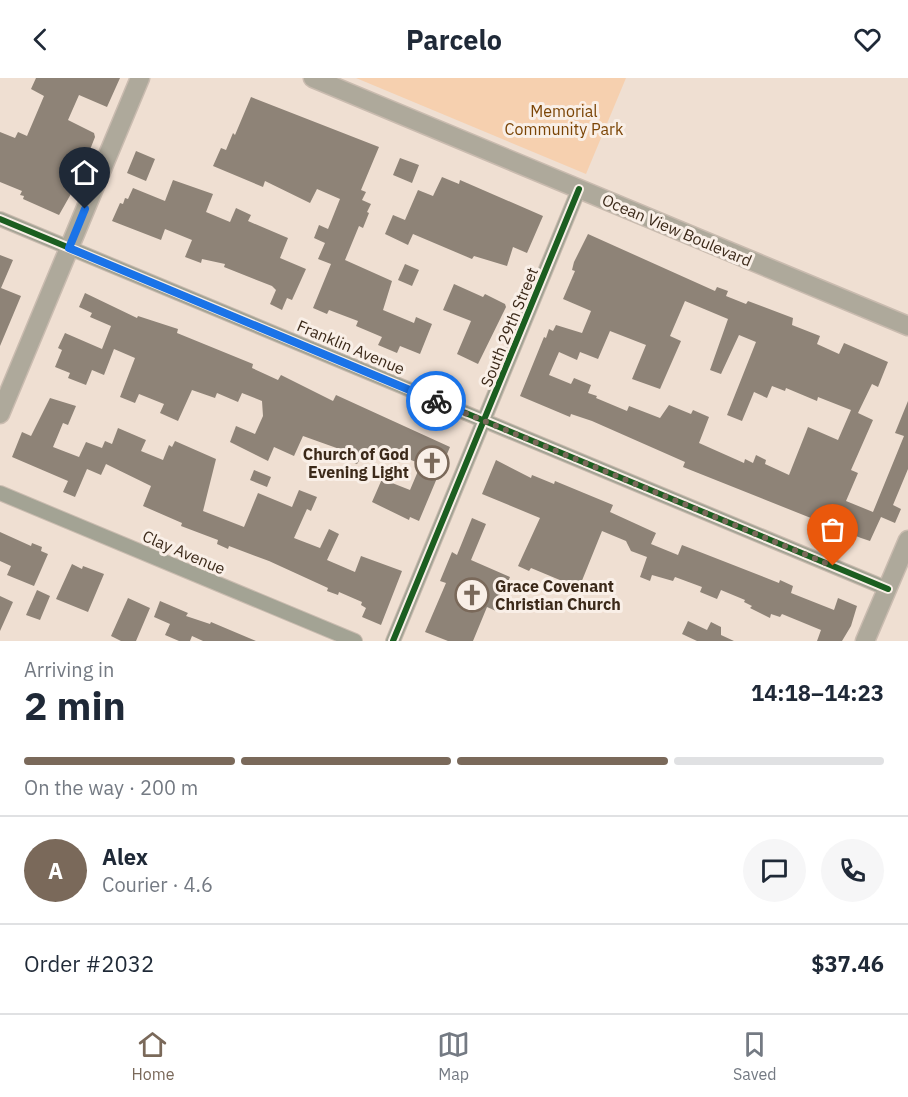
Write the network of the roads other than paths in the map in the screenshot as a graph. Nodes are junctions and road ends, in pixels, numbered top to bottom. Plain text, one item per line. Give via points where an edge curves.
1 (140, 78) edge
2 (313, 78) edge
3 (579, 189) junction
4 (0, 219) edge
5 (69, 248) junction
6 (908, 326) edge
7 (0, 414) edge
8 (485, 421) junction
9 (0, 493) edge
10 (908, 540) edge
11 (888, 589) junction
12 (355, 641) edge
13 (393, 641) edge
14 (865, 641) edge

1 - 5 main road
2 - 3 main road, Ocean View Boulevard
3 - 6 main road, Ocean View Boulevard
3 - 8 street, South 29th Street
4 - 5 street, Franklin Avenue
5 - 7 main road
5 - 8 street, Franklin Avenue
8 - 11 street, Franklin Avenue
8 - 13 street, South 29th Street
9 - 12 street, Clay Avenue
10 - 11 main road
11 - 14 main road

